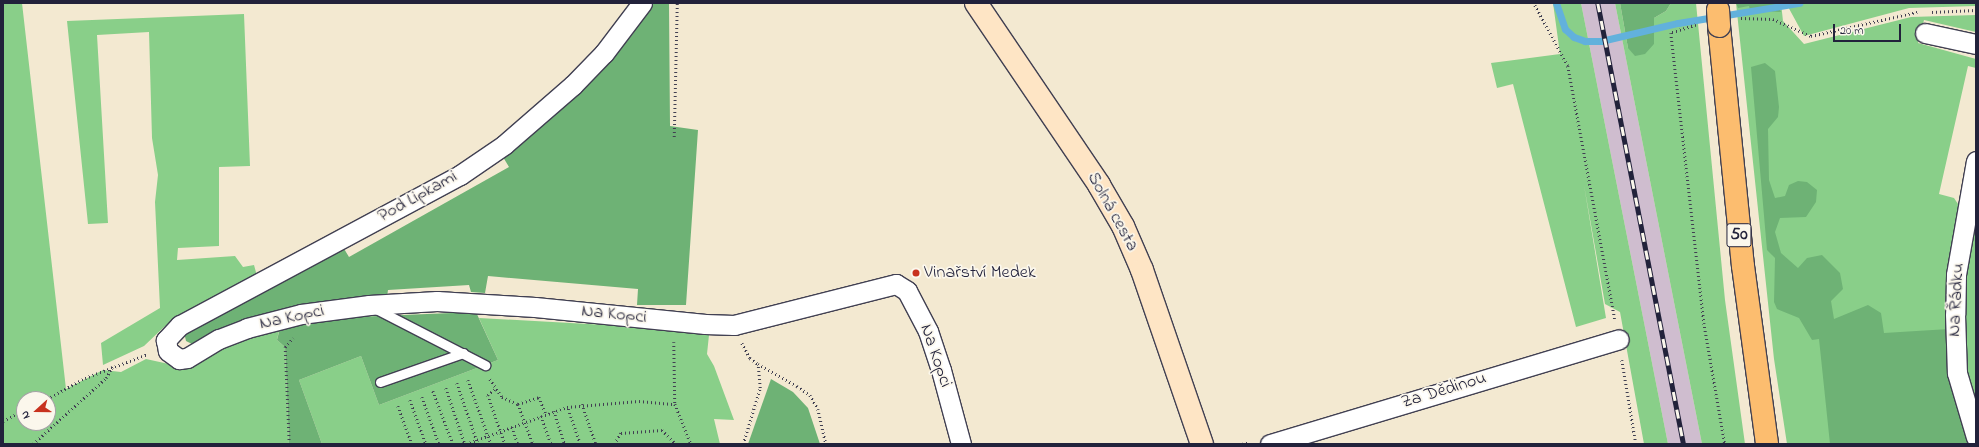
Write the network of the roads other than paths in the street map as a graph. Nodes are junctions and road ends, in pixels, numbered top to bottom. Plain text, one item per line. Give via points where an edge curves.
1 (642, 3) edge
2 (976, 3) edge
3 (1723, 14) edge
4 (1925, 33) dead end
5 (1976, 44) edge
6 (1976, 161) edge
7 (369, 305) junction
8 (1619, 339) road end
9 (166, 348) joint
10 (463, 353) junction
11 (485, 365) road end
12 (380, 382) dead end
13 (1976, 437) edge
14 (961, 444) edge
15 (1202, 444) edge
16 (1270, 444) edge
17 (1767, 444) edge

1 - 9 street, Pod Lipkami via 604,54 573,85 504,145 460,175 180,325 168,337
2 - 15 street, Solná cesta via 1099,185 1123,226 1142,270
3 - 17 main road, 50 via 1743,266
4 - 5 street
6 - 13 street, Na Řádku via 1956,275 1954,314 1957,372
7 - 9 street, Na Kopci via 301,314 247,328 219,339 182,359 172,356
7 - 10 lane
7 - 14 street, Na Kopci via 445,301 734,325 892,284 901,285 916,306 935,350
8 - 16 street, Za Dědinou
10 - 11 lane
10 - 12 lane

